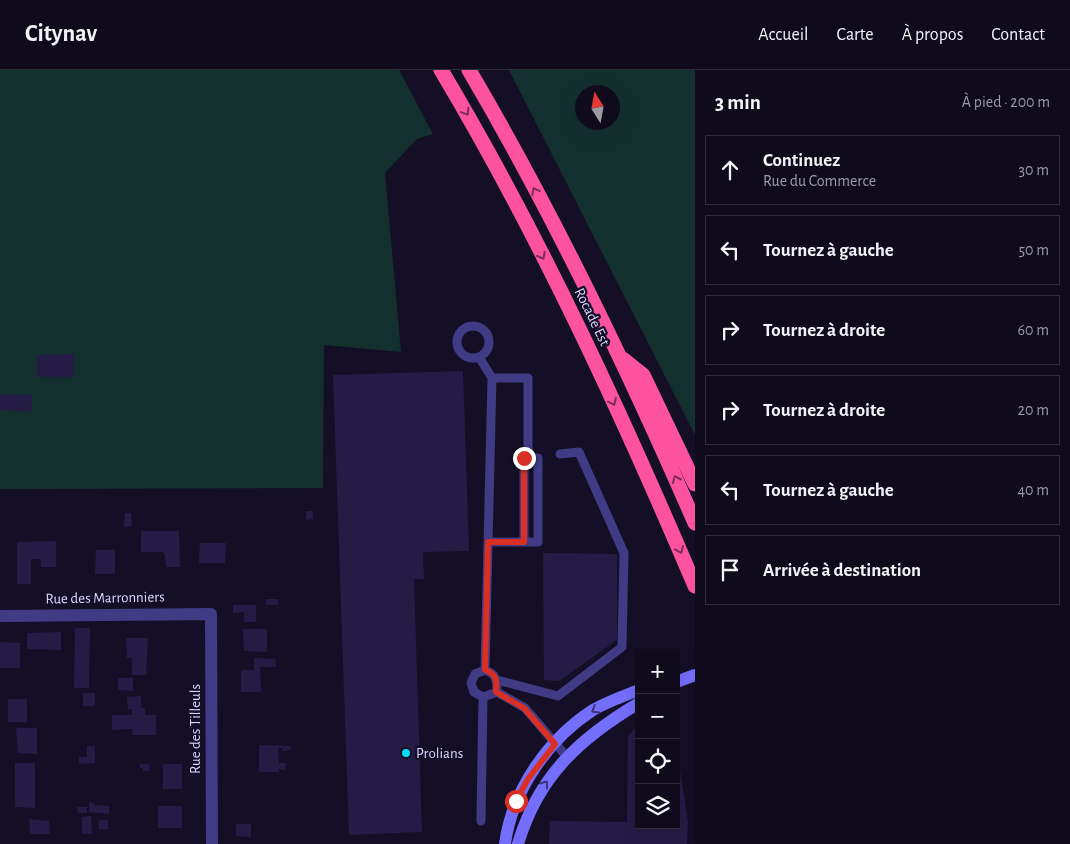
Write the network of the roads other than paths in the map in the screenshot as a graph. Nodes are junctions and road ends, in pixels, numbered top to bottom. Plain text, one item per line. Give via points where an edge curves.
1 (441, 70) edge
2 (470, 70) edge
3 (620, 356) junction
4 (479, 357) dead end
5 (492, 378) junction
6 (560, 454) dead end
7 (528, 458) junction
8 (695, 484) edge
9 (695, 523) edge
10 (488, 542) junction
11 (524, 542) junction
12 (695, 586) edge
13 (211, 614) joint
14 (0, 616) edge
15 (485, 670) junction
16 (695, 675) edge
17 (497, 680) junction
18 (680, 681) edge
19 (496, 692) junction
20 (635, 692) edge
21 (483, 697) junction
22 (635, 706) edge
23 (555, 744) junction
24 (567, 756) junction
25 (481, 821) dead end
26 (212, 844) edge
27 (504, 844) edge
28 (518, 844) edge

1 -> 12 highway, Rocade Est via 470,118 563,297
3 -> 2 highway, Rocade Est
3 - 8 highway via 643,375
9 -> 3 highway, Rocade Est
4 - 5 lane
5 - 7 lane via 528,378
5 - 10 lane
6 - 17 lane via 579,452 624,552 622,647 558,696
7 - 11 lane via 524,458
7 - 11 lane via 538,458 538,542
10 - 11 lane
10 - 15 lane
13 - 14 street, Rue des Marronniers
13 - 26 street, Rue des Tilleuls
15 - 17 lane
15 - 21 lane via 475,674 471,682 474,692
16 - 18 street
17 - 19 lane
19 - 21 lane
19 - 23 lane via 524,708
20 -> 23 street via 593,710
21 - 25 lane
22 - 24 street via 589,736
23 - 24 lane
23 - 27 street via 528,779 516,801
28 -> 24 street via 541,790

